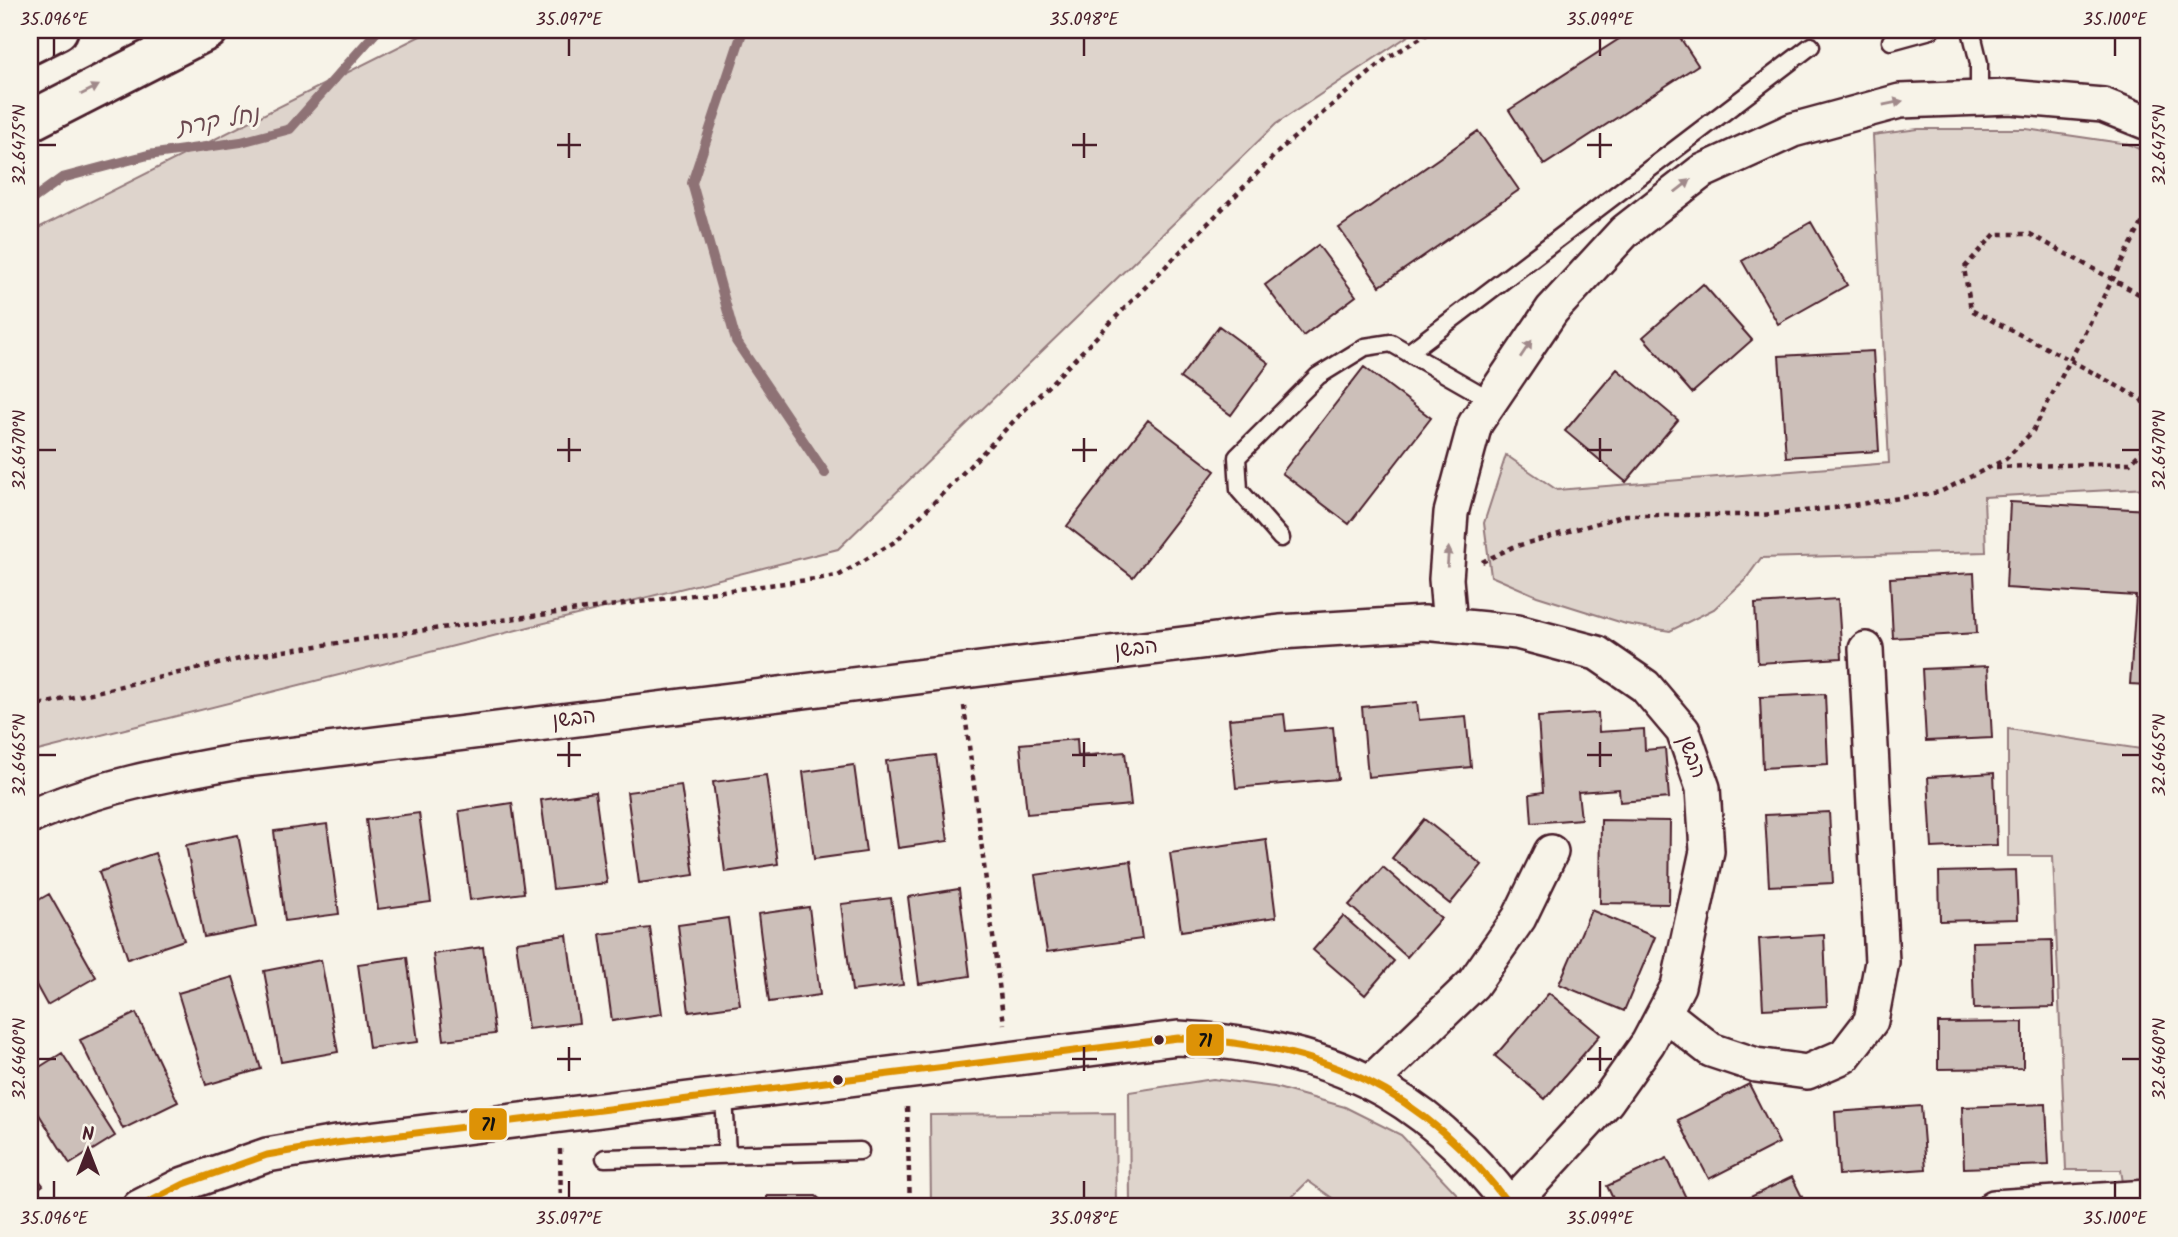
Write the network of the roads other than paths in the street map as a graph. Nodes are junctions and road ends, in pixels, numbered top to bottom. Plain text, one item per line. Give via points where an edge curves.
1 (58, 30) edge
2 (208, 30) edge
3 (1931, 30) edge
4 (1971, 30) edge
5 (1891, 41) dead end
6 (30, 44) edge
7 (1811, 46) dead end
8 (1979, 98) junction
9 (30, 121) edge
10 (2148, 123) edge
11 (1408, 353) junction
12 (1491, 400) junction
13 (1281, 538) dead end
14 (1450, 625) junction
15 (1866, 649) dead end
16 (30, 817) edge
17 (1551, 852) dead end
18 (1664, 1013) junction
19 (1370, 1083) junction
20 (724, 1095) junction
21 (860, 1150) dead end
22 (727, 1154) junction
23 (605, 1158) dead end
24 (2148, 1197) edge
25 (139, 1207) edge
26 (1511, 1207) edge
27 (1994, 1207) edge

1 - 6 main road
9 -> 2 main road
3 - 5 lane
4 - 8 lane via 1979,63
7 - 11 lane
8 - 10 street via 2103,105
12 -> 8 street via 1561,300 1625,231 1701,172 1793,130 1899,101
11 - 12 lane
11 - 13 lane via 1391,343 1365,347 1318,376 1237,457 1239,490
14 -> 12 street via 1446,579 1451,513 1475,424
14 - 16 street, הבשן via 1280,632 239,761 150,776
14 - 18 street, הבשן via 1517,632 1597,653 1646,686 1683,731 1703,788 1707,851 1678,986
15 - 18 street via 1882,962 1871,1021 1844,1056 1807,1072 1756,1065 1712,1050
17 - 19 street via 1519,918 1473,984
18 - 26 street, הבשן via 1607,1101
19 - 20 street via 1342,1068 1287,1052 1230,1041 1178,1038
19 - 26 street via 1438,1127 1472,1158
20 - 22 lane
20 - 25 street via 267,1155 184,1184
21 - 22 lane
22 - 23 lane
24 - 27 street

